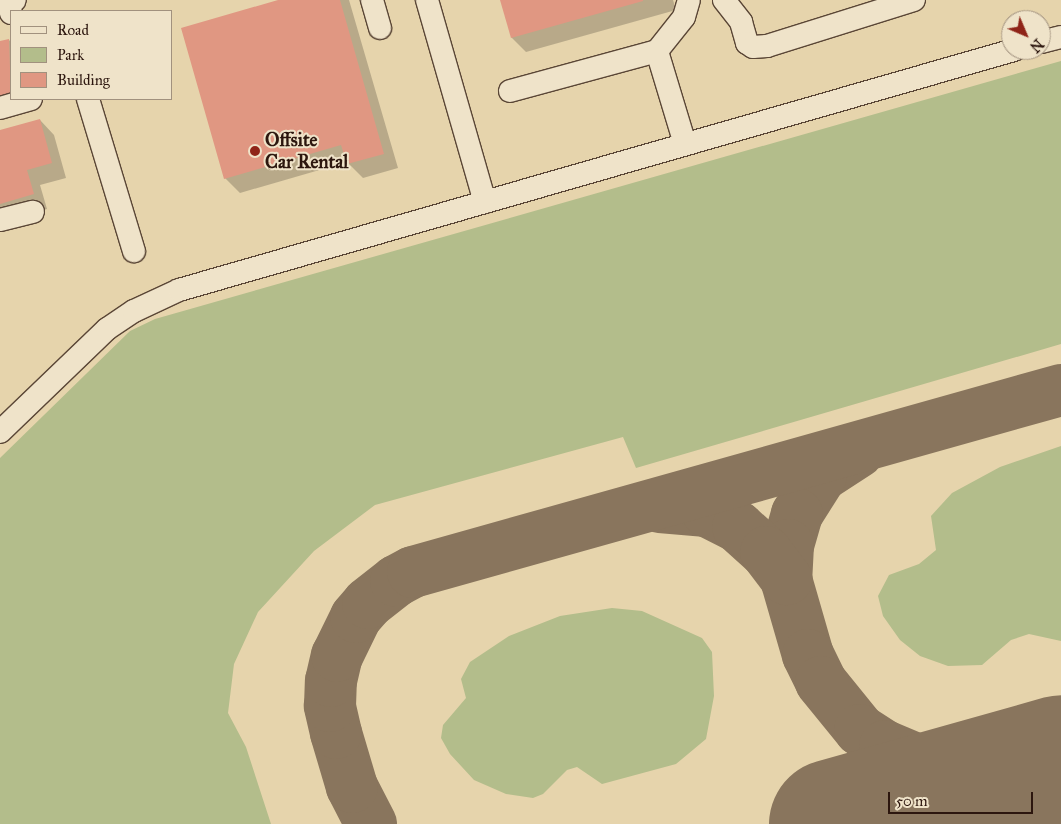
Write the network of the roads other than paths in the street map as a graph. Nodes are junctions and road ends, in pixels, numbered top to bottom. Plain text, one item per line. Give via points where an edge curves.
1 (15, 0) edge
2 (372, 0) edge
3 (427, 0) edge
4 (689, 0) edge
5 (725, 0) edge
6 (914, 0) edge
7 (10, 10) edge
8 (380, 28) dead end
9 (657, 51) junction
10 (1001, 54) edge
11 (510, 90) dead end
12 (28, 100) edge
13 (88, 100) edge
14 (0, 108) edge
15 (685, 144) junction
16 (485, 202) junction
17 (33, 212) dead end
18 (0, 220) edge
19 (134, 251) dead end
20 (0, 432) edge

1 - 7 lane via 8,2
2 - 8 lane
3 - 16 lane
4 - 9 lane via 684,17
5 - 6 lane via 738,16 747,43 754,47 767,46
9 - 11 lane
9 - 15 lane
10 - 15 lane
12 - 14 lane
13 - 19 lane
15 - 16 lane
16 - 20 lane via 179,290 134,311 107,329
17 - 18 lane

